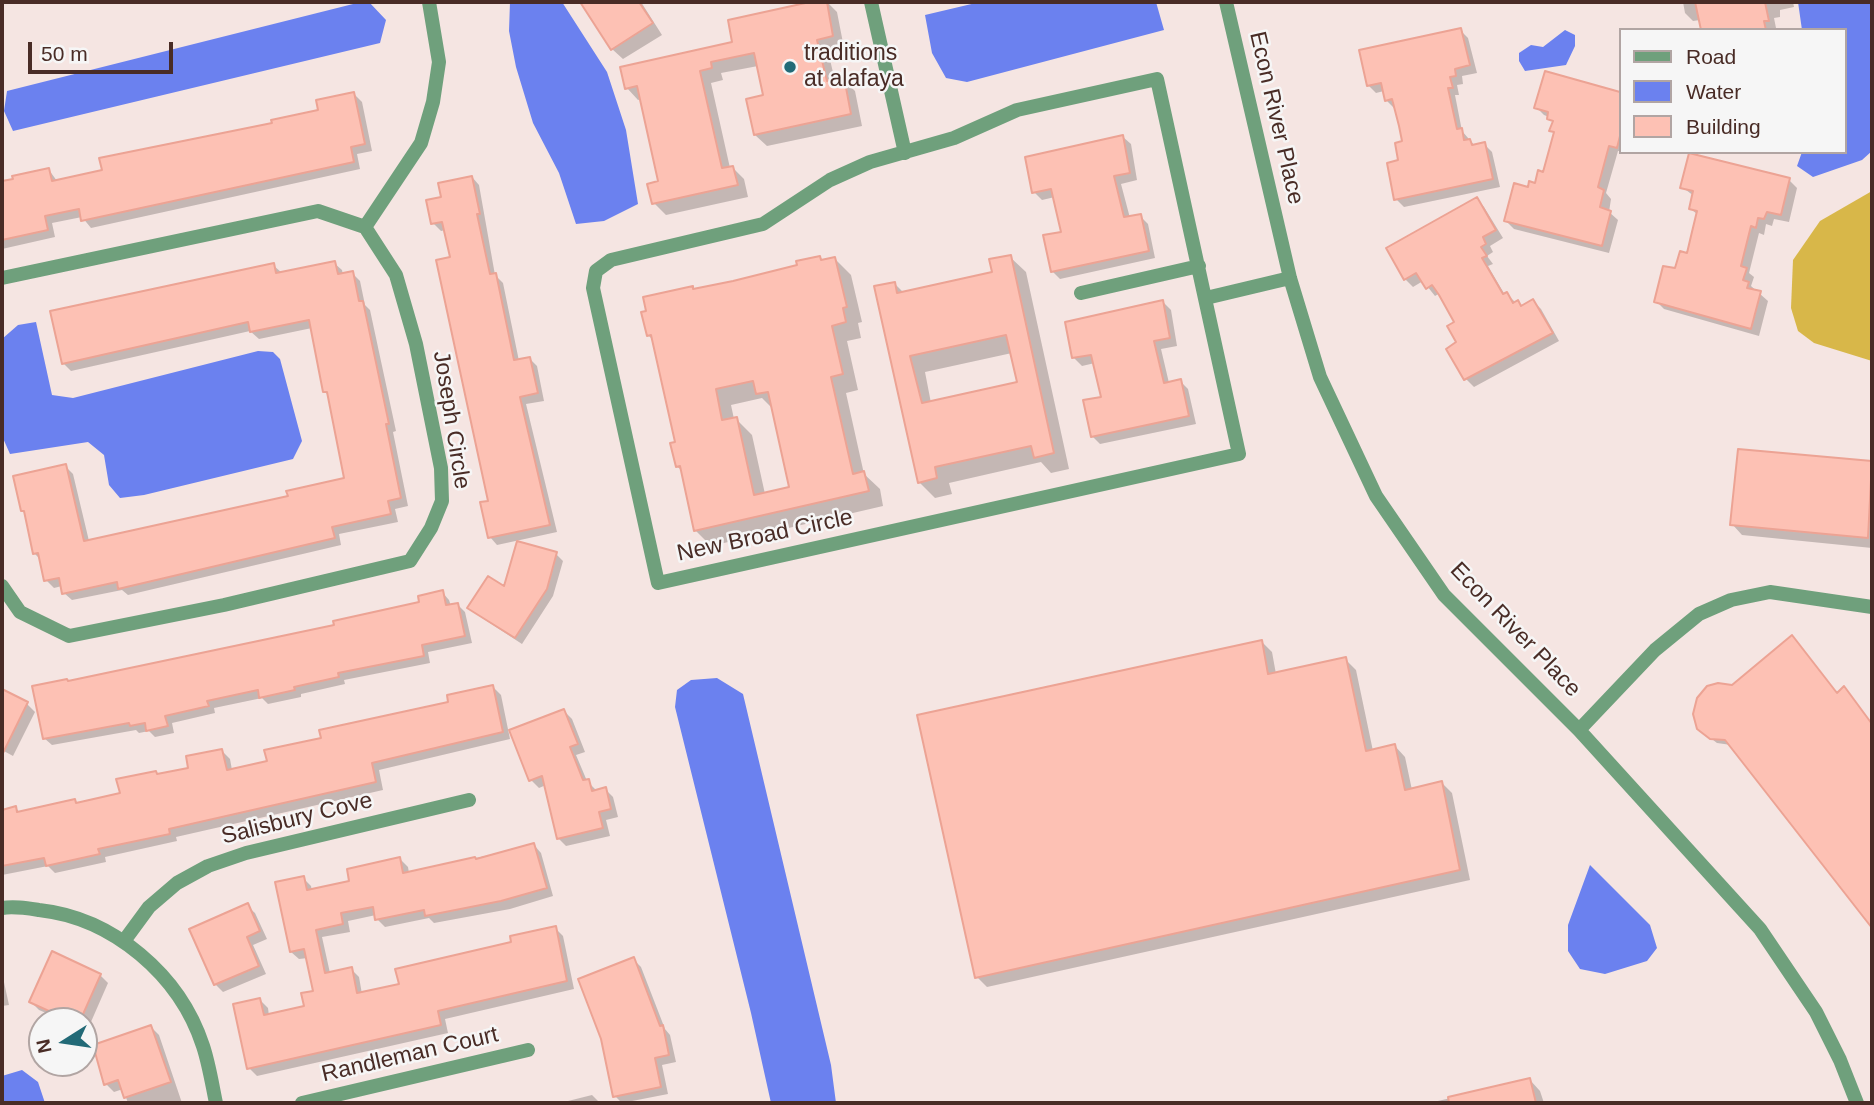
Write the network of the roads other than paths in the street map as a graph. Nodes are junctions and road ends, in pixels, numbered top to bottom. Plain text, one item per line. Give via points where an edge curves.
1 (429, 2) edge
2 (871, 2) edge
3 (1226, 2) edge
4 (905, 153) junction
5 (365, 227) junction
6 (1199, 266) junction
7 (2, 278) edge
8 (1290, 278) junction
9 (1081, 293) dead end
10 (1206, 298) junction
11 (2, 586) edge
12 (1872, 607) edge
13 (1579, 730) junction
14 (469, 800) dead end
15 (2, 908) edge
16 (124, 942) junction
17 (528, 1050) dead end
18 (216, 1103) edge
19 (302, 1103) edge
20 (1857, 1103) edge

1 - 5 street via 439,62 430,113 421,143
2 - 4 street
3 - 8 street, Econ River Place
4 - 6 street, New Broad Circle via 954,138 1017,110 1157,79
4 - 10 street, New Broad Circle via 830,180 763,224 611,260 596,271 593,288 658,583 1239,454
5 - 7 street via 318,211
5 - 11 street, Joseph Circle via 396,275 416,344 440,468 442,501 410,561 69,636 20,612
6 - 9 street
6 - 10 street, New Broad Circle
8 - 10 street
8 - 13 street, Econ River Place via 1320,377 1376,496 1444,595
12 - 13 street via 1770,592 1731,600 1699,614 1655,650
13 - 20 street, Econ River Place via 1760,929 1816,1012
14 - 16 street, Salisbury Cove via 208,866 177,883 149,907
15 - 16 street via 51,911 88,920
16 - 18 street via 152,964 182,1002 203,1045
17 - 19 street, Randleman Court

